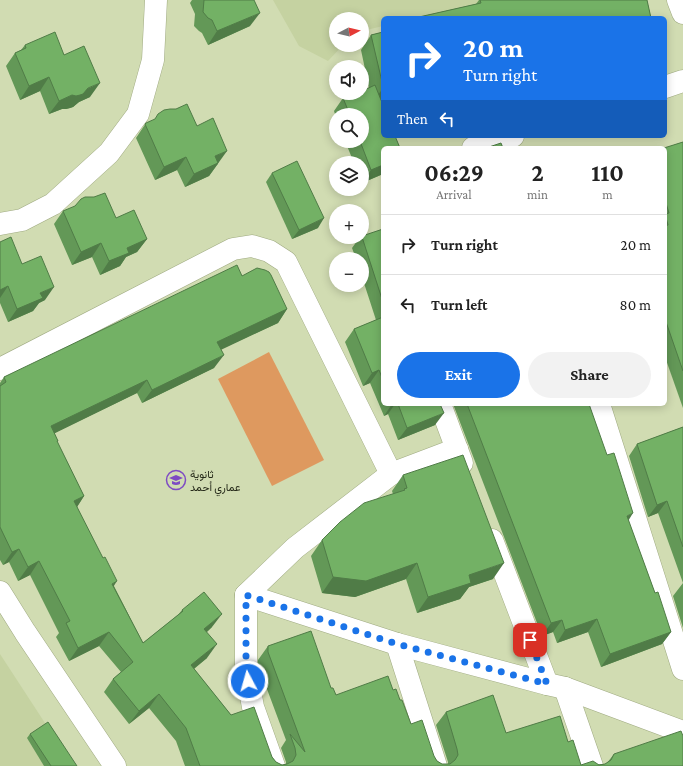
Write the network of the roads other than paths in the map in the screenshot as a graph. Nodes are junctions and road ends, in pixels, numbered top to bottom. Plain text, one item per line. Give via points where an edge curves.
1 (156, 0) edge
2 (678, 0) edge
3 (683, 13) edge
4 (683, 81) edge
5 (667, 86) edge
6 (511, 140) edge
7 (482, 146) edge
8 (0, 224) edge
9 (0, 369) edge
10 (441, 406) edge
11 (600, 406) edge
12 (457, 449) junction
13 (391, 474) junction
14 (468, 478) edge
15 (485, 522) edge
16 (0, 592) edge
17 (246, 595) junction
18 (397, 644) junction
19 (683, 669) edge
20 (556, 686) junction
21 (683, 732) edge
22 (115, 766) edge
23 (274, 766) edge
24 (436, 766) edge
25 (592, 766) edge

1 - 8 street via 154,60 138,114 109,153 53,204 22,220
2 - 3 street
4 - 5 street
6 - 7 street
9 - 13 street via 233,249 252,246 269,251 286,262
10 - 12 street
11 - 19 street
12 - 13 street
12 - 14 street
13 - 17 street via 295,548
15 - 20 street
16 - 22 street
17 - 18 street
17 - 23 street via 246,668 252,707
18 - 20 street
18 - 24 street
20 - 21 street
20 - 25 street

